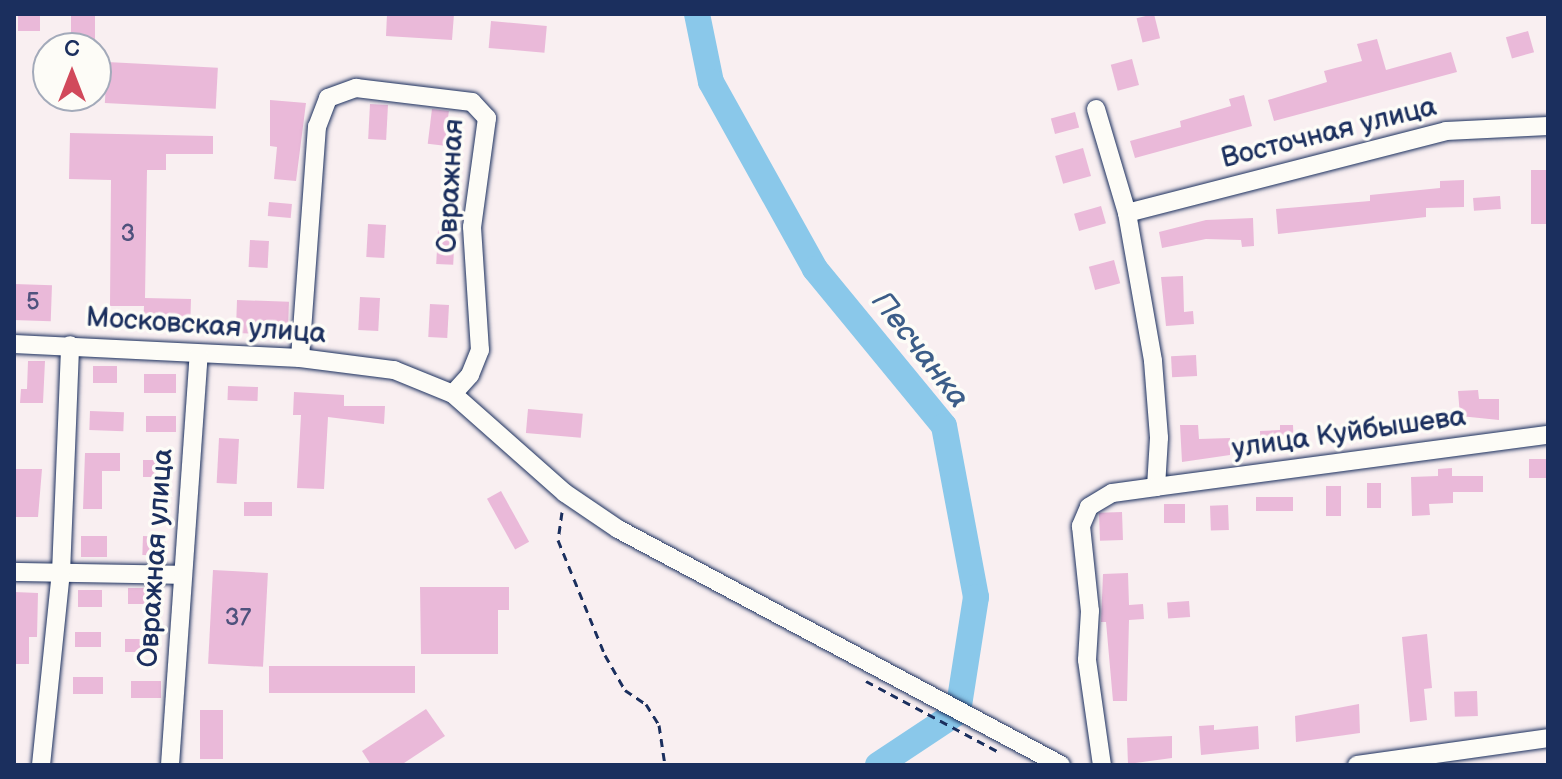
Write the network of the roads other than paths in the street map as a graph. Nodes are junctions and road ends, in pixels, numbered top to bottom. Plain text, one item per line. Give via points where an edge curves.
1 (1096, 109) dead end
2 (1548, 126) edge
3 (1127, 213) junction
4 (14, 344) edge
5 (70, 345) junction
6 (199, 355) junction
7 (300, 358) junction
8 (453, 394) junction
9 (1548, 435) edge
10 (1156, 487) junction
11 (14, 572) edge
12 (61, 573) junction
13 (182, 575) junction
14 (1548, 738) edge
15 (41, 765) edge
16 (170, 765) edge
17 (1061, 765) edge
18 (1102, 765) edge
19 (1357, 765) edge

1 - 3 street
2 - 3 street, Восточная улица via 1446,131
3 - 10 street via 1153,361 1159,438
4 - 5 street, Московская улица
5 - 6 street, Московская улица
5 - 12 street
6 - 7 street, Московская улица
6 - 13 street, Овражная улица
7 - 8 street, Московская улица via 394,370
7 - 8 street, Овражная via 317,127 328,98 356,88 472,102 487,118 472,227 480,350 470,375
8 - 17 street, Московская улица via 565,493 687,569
9 - 10 street, улица Куйбышева
10 - 18 street, улица Куйбышева via 1112,493 1089,507 1081,526 1090,611 1087,660
11 - 12 street
12 - 13 street
12 - 15 street
13 - 16 street, Овражная улица
14 - 19 street

